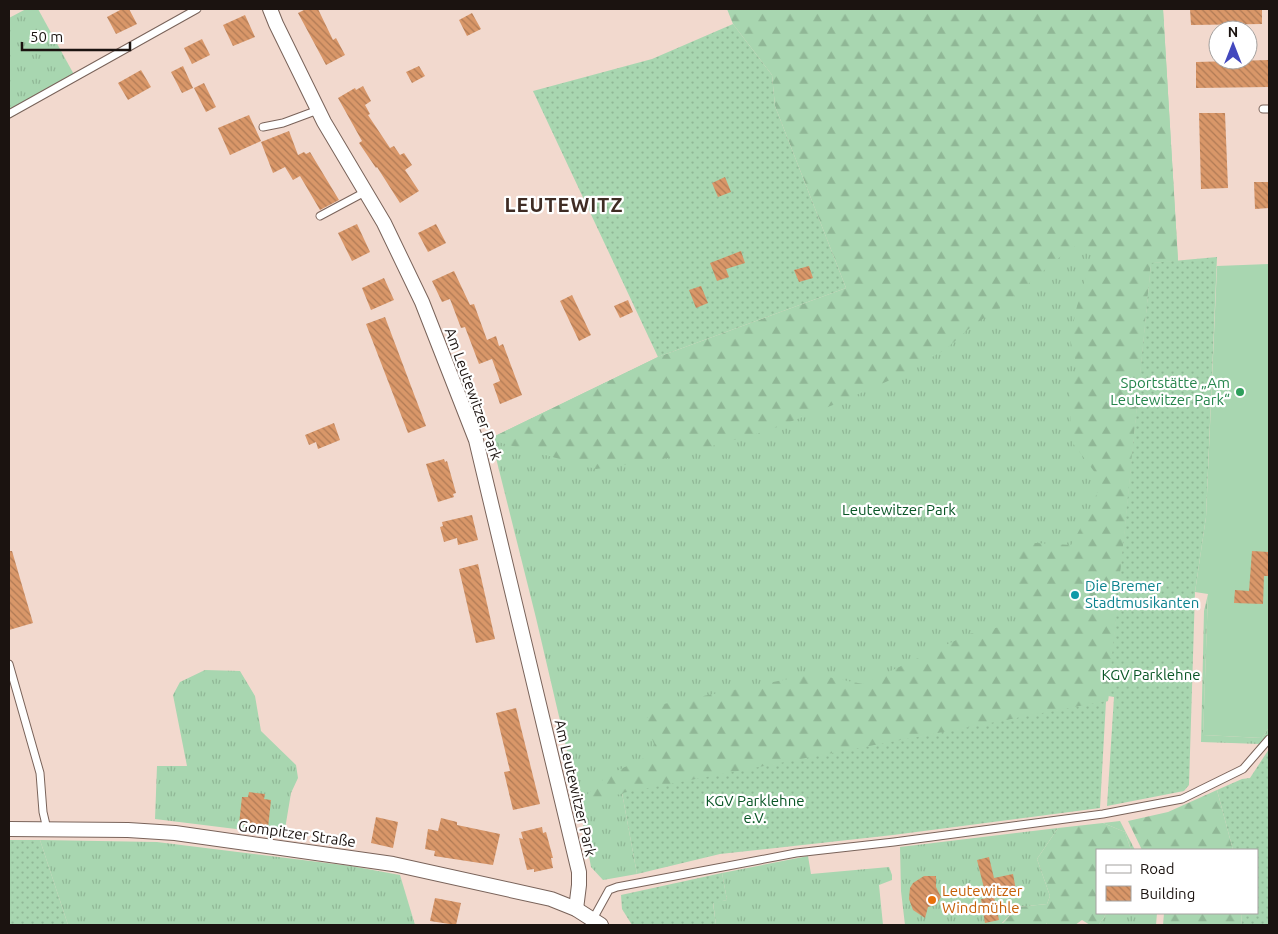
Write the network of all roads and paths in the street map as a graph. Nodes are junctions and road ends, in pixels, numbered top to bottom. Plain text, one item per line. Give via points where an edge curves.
1 (197, 9) edge
2 (270, 9) edge
3 (318, 110) junction
4 (9, 114) edge
5 (263, 127) dead end
6 (365, 192) junction
7 (320, 216) dead end
8 (9, 664) edge
9 (1268, 739) edge
10 (9, 829) edge
11 (47, 829) junction
12 (576, 909) junction
13 (597, 922) edge

1 - 4 lane
2 - 3 street, Am Leutewitzer Park
3 - 5 lane
3 - 6 street, Am Leutewitzer Park
6 - 7 lane
6 - 12 street, Am Leutewitzer Park via 384,223 422,302 476,440 579,872
8 - 11 lane via 40,773
9 - 13 lane via 1243,769 1182,799 1103,814 796,853 617,887 608,890
10 - 11 street, Gompitzer Straße
11 - 12 street, Gompitzer Straße via 156,831 352,858 527,893
12 - 13 street, Gompitzer Straße

